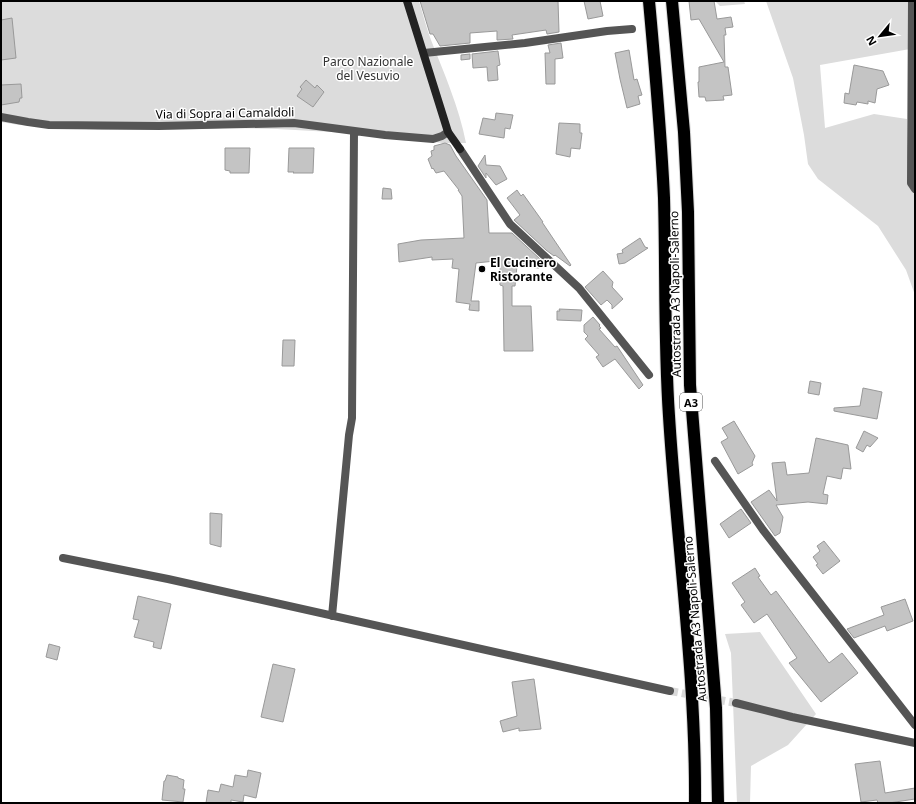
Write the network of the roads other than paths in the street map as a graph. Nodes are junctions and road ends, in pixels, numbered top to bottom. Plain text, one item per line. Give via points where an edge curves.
1 (407, 1) edge
2 (649, 1) edge
3 (672, 1) edge
4 (912, 1) edge
5 (632, 29) dead end
6 (424, 53) junction
7 (1, 116) edge
8 (354, 131) junction
9 (448, 132) junction
10 (915, 189) edge
11 (649, 375) dead end
12 (715, 461) dead end
13 (63, 558) dead end
14 (332, 616) junction
15 (670, 691) tunnel mouth
16 (736, 703) tunnel mouth
17 (915, 725) edge
18 (915, 743) edge
19 (695, 803) edge
20 (718, 803) edge

1 - 6 street
2 - 19 highway, Autostrada A3 Napoli-Salerno / A3 via 661,128 669,416 693,713
3 - 20 highway, Autostrada A3 Napoli-Salerno / A3 via 684,132 688,212 690,385 716,708
4 - 10 street via 911,183
5 - 6 street
6 - 9 street
7 - 8 street, Via di Sopra ai Camaldoli via 49,125 159,126 274,122
8 - 9 street, Via di Sopra ai Camaldoli via 433,139
8 - 14 street via 352,418
9 - 11 street via 510,224 579,288
12 - 17 street via 763,530
13 - 14 street
14 - 15 street
16 - 18 street

